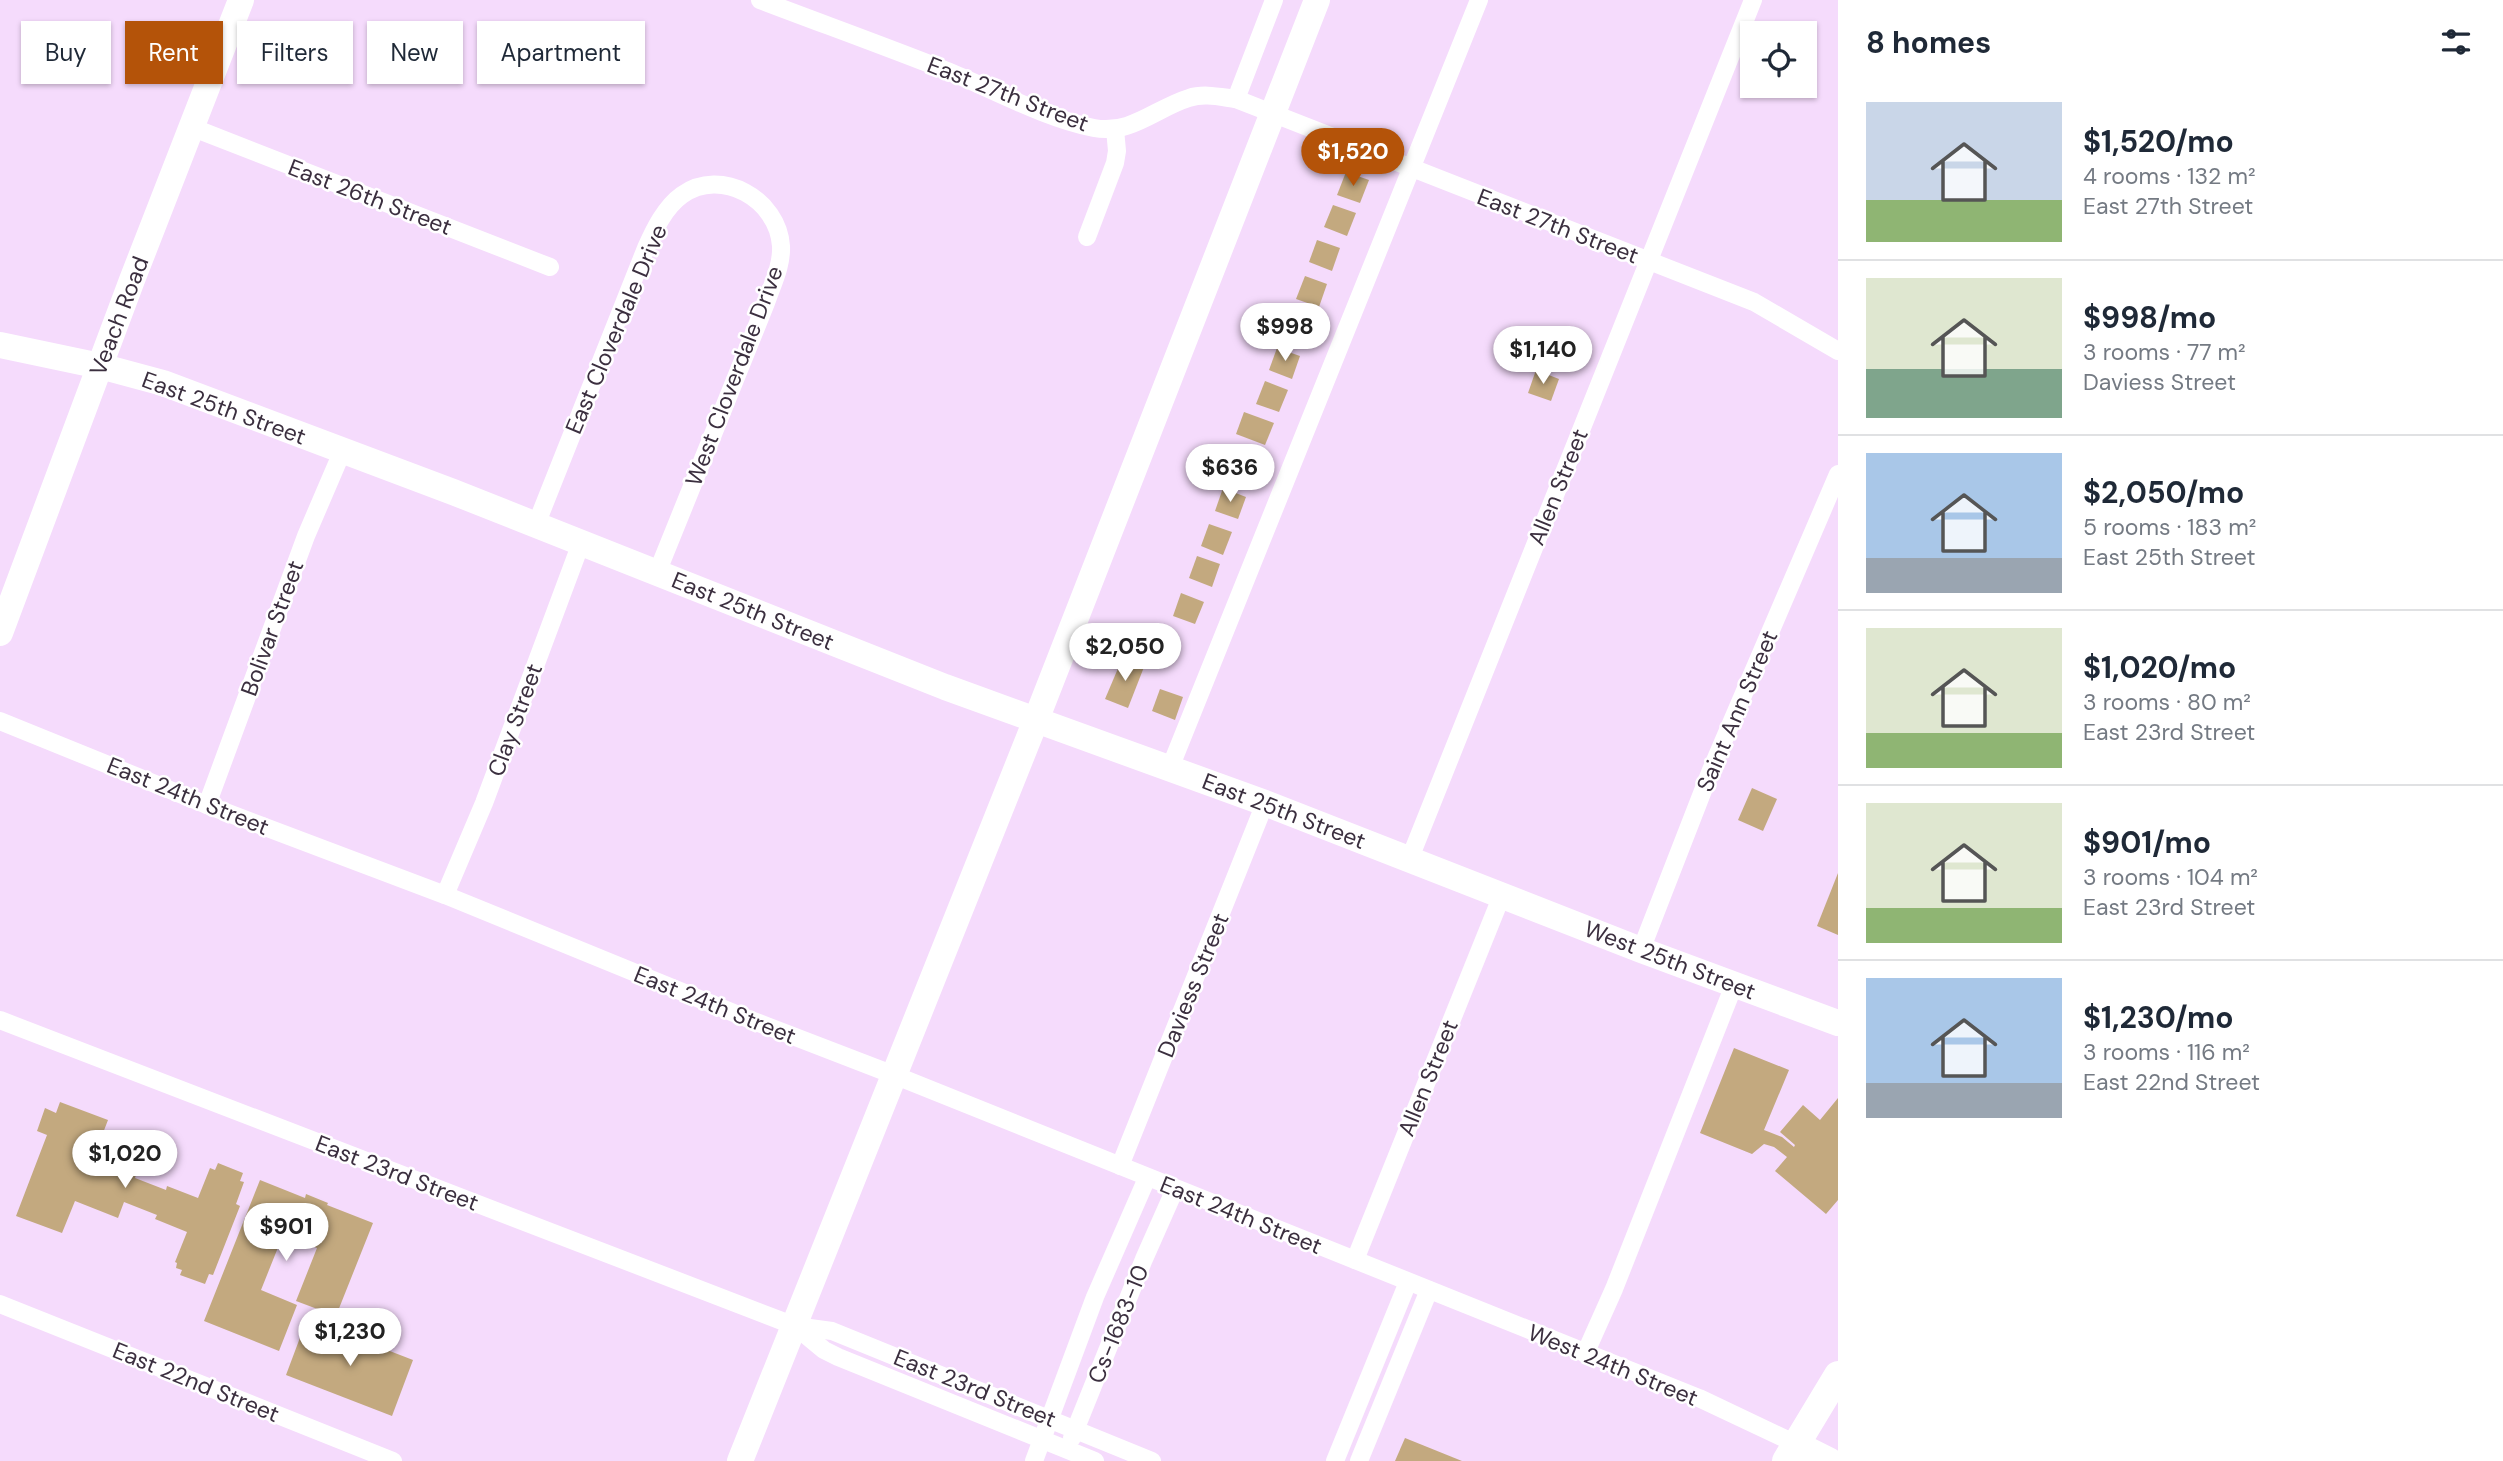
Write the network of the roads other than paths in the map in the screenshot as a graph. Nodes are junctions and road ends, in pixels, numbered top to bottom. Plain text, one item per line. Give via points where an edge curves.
1 (241, 0) edge
2 (760, 0) edge
3 (1274, 0) edge
4 (1317, 0) edge
5 (1479, 0) edge
6 (1753, 0) edge
7 (1236, 99) junction
8 (1272, 113) junction
9 (191, 127) junction
10 (1115, 129) junction
11 (1412, 169) junction
12 (740, 189) joint
13 (1087, 237) dead end
14 (1648, 261) junction
15 (550, 267) dead end
16 (0, 345) edge
17 (1838, 351) edge
18 (100, 366) junction
19 (342, 452) junction
20 (1838, 474) edge
21 (536, 525) junction
22 (581, 543) junction
23 (657, 573) junction
24 (0, 633) edge
25 (1035, 720) junction
26 (0, 721) edge
27 (1170, 768) junction
28 (1265, 803) junction
29 (206, 805) junction
30 (1410, 858) junction
31 (445, 895) junction
32 (1502, 895) junction
33 (1641, 950) junction
34 (1734, 985) junction
35 (0, 1020) edge
36 (1838, 1023) edge
37 (894, 1075) junction
38 (1120, 1166) junction
39 (1147, 1178) junction
40 (1175, 1189) junction
41 (1355, 1260) junction
42 (1408, 1282) junction
43 (1429, 1290) junction
44 (0, 1304) edge
45 (795, 1326) junction
46 (1585, 1353) junction
47 (1838, 1375) edge
48 (1050, 1418) junction
49 (1076, 1429) junction
50 (1042, 1440) junction
51 (1791, 1452) edge
52 (1065, 1456) edge
53 (393, 1461) edge
54 (740, 1461) edge
55 (1034, 1461) edge
56 (1095, 1461) edge
57 (1152, 1461) edge
58 (1335, 1461) edge
59 (1359, 1461) edge
60 (1830, 1461) edge

1 - 9 street, Veach Road
2 - 10 street, East 27th Street via 1049,113 1095,128
3 - 7 street
4 - 8 street
5 - 11 street
6 - 14 street, Allen Street
7 - 8 street, East 27th Street
7 - 10 street, East 27th Street via 1191,97 1136,124
8 - 11 street, East 27th Street
8 - 25 street
9 - 15 street, East 26th Street
9 - 18 street, Veach Road
10 - 13 street via 1115,163
11 - 14 street, East 27th Street
11 - 27 street
12 - 21 street, East Cloverdale Drive via 726,185 694,188 680,196 659,223
12 - 23 street, West Cloverdale Drive via 759,201 772,218 781,246 780,263
14 - 17 street, East 27th Street via 1754,302
14 - 30 street, Allen Street
16 - 18 street, East 25th Street
18 - 19 street, East 25th Street via 163,383
18 - 24 street, Veach Road
19 - 21 street, East 25th Street
19 - 29 street, Bolivar Street
20 - 33 street, Saint Ann Street via 1711,770
21 - 22 street, East 25th Street
22 - 23 street, East 25th Street
22 - 31 street, Clay Street
23 - 25 street, East 25th Street
25 - 27 street, East 25th Street
25 - 37 street
26 - 29 street, East 24th Street
27 - 28 street, East 25th Street
28 - 30 street, East 25th Street
28 - 38 street, Daviess Street
29 - 31 street, East 24th Street
30 - 32 street, East 25th Street
31 - 37 street, East 24th Street
32 - 33 street, West 25th Street
32 - 41 street, Allen Street
33 - 34 street, West 25th Street
34 - 36 street, West 25th Street
34 - 46 street
35 - 45 street, East 23rd Street
37 - 38 street, East 24th Street
37 - 45 street
38 - 39 street, East 24th Street
39 - 40 street, East 24th Street
39 - 48 street via 1095,1297
40 - 41 street, East 24th Street
40 - 49 street, Cs-1683-10
41 - 42 street, East 24th Street
42 - 43 street, East 24th Street
42 - 58 street
43 - 46 street, West 24th Street
43 - 59 street
44 - 53 street, East 22nd Street
45 - 48 street, East 23rd Street via 832,1331
45 - 50 street, East 23rd Street via 838,1357
45 - 54 street
46 - 51 street, West 24th Street via 1699,1398
47 - 51 main road
48 - 49 street, East 23rd Street
48 - 50 street
49 - 52 street, Cs-1683-10
49 - 57 street, East 23rd Street
50 - 52 street, East 23rd Street
50 - 55 street
51 - 60 street
52 - 56 street, East 23rd Street

